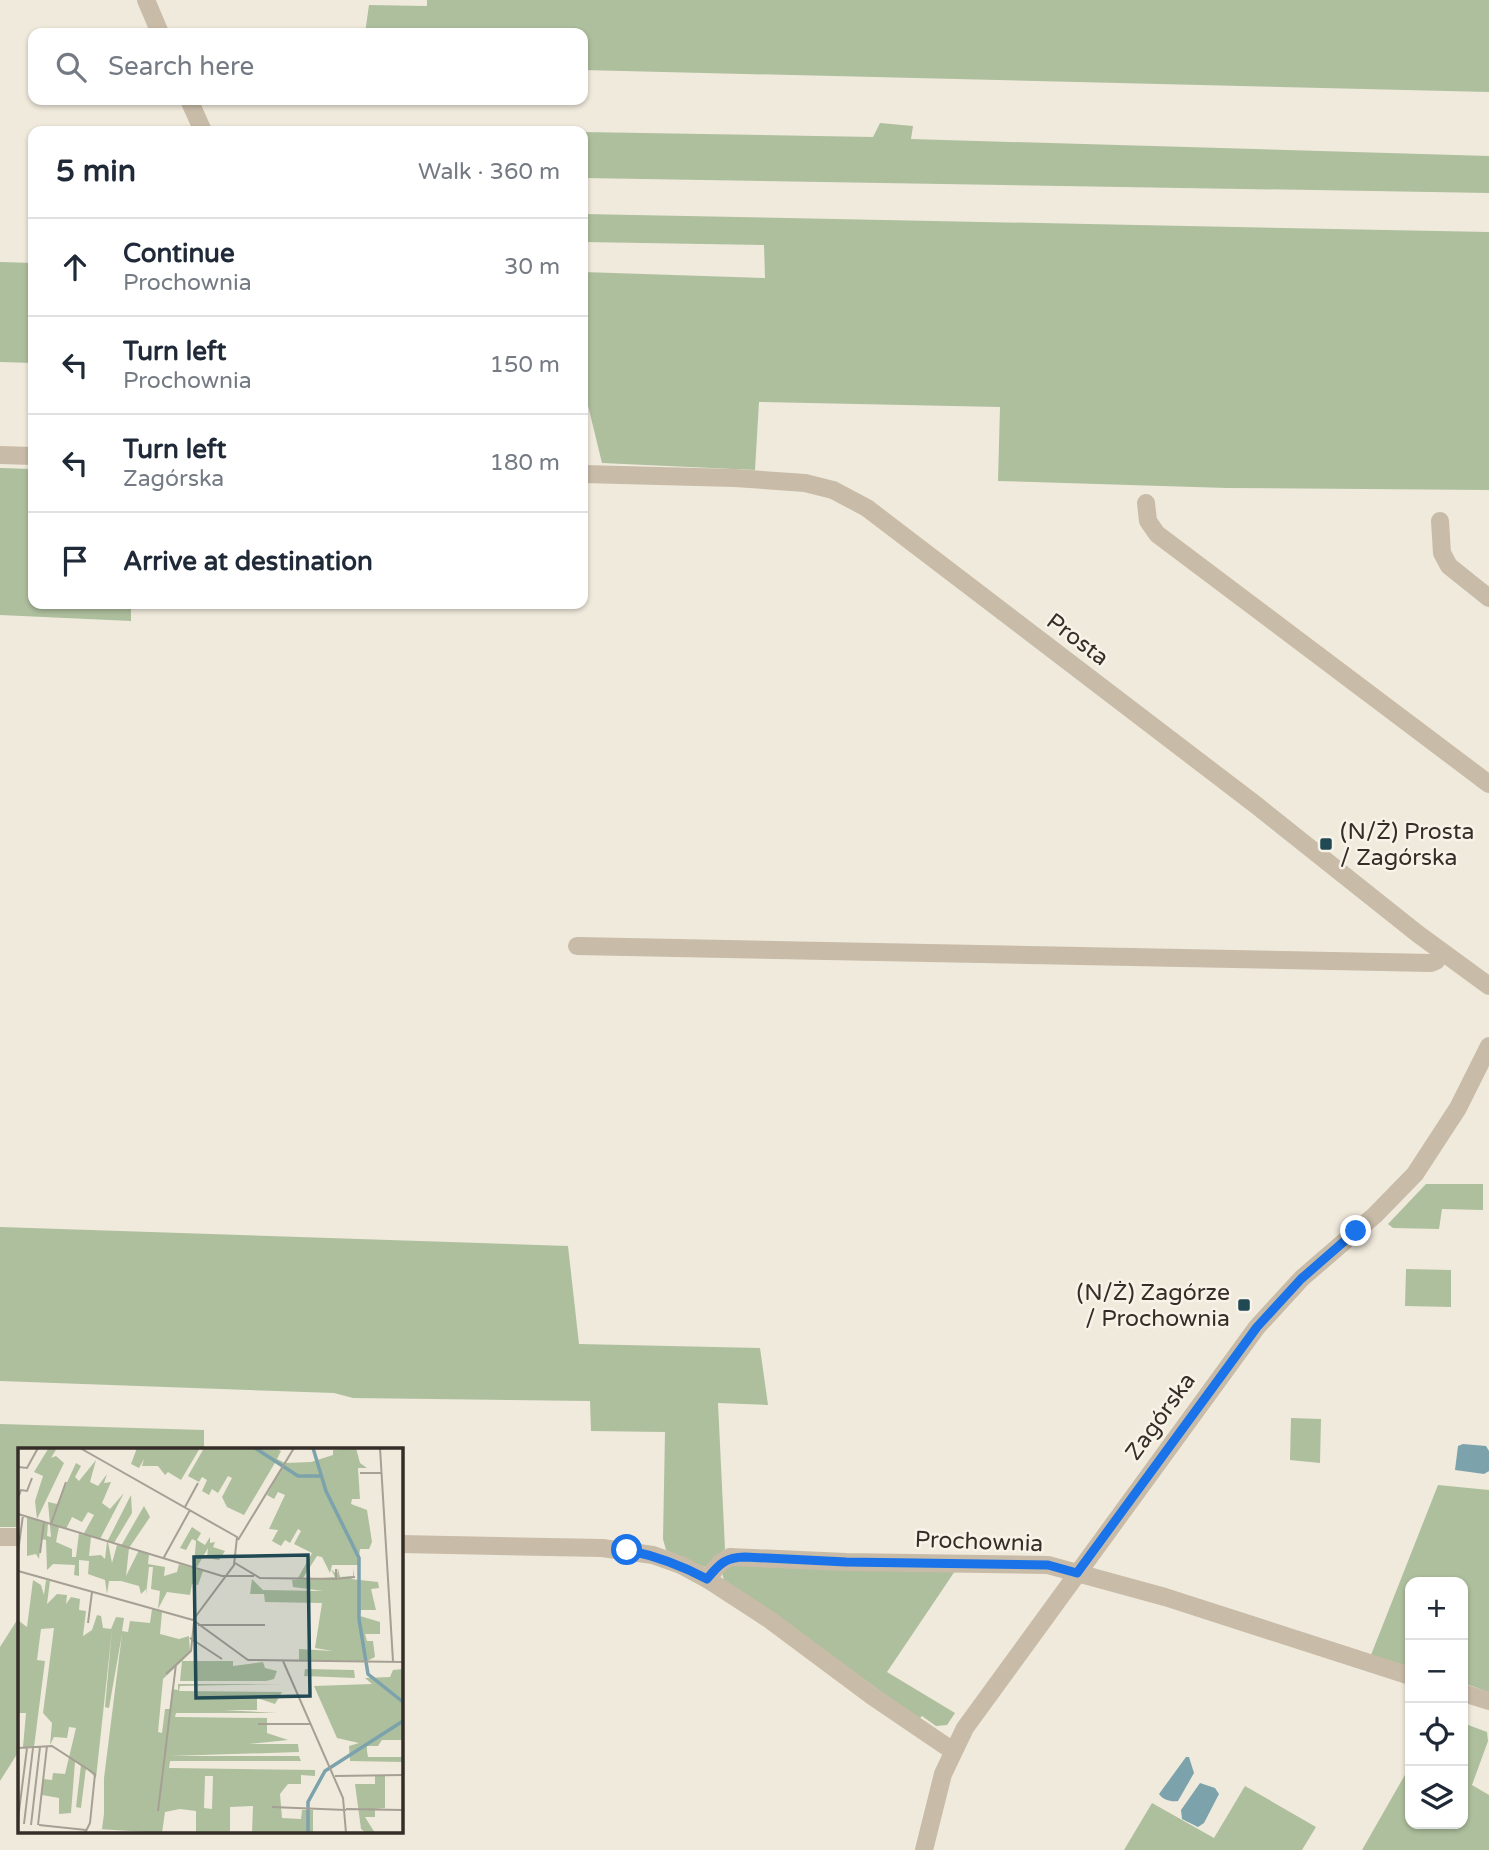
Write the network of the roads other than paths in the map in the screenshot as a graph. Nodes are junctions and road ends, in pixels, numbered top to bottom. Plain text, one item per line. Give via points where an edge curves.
1 (146, 0) edge
2 (158, 28) edge
3 (191, 105) edge
4 (201, 126) edge
5 (0, 455) edge
6 (28, 456) edge
7 (588, 474) edge
8 (1146, 503) dead end
9 (1440, 521) dead end
10 (1489, 598) edge
11 (1489, 784) edge
12 (577, 946) dead end
13 (1443, 952) junction
14 (1489, 986) edge
15 (1489, 1046) edge
16 (0, 1536) edge
17 (18, 1537) edge
18 (402, 1544) edge
19 (1077, 1573) junction
20 (707, 1579) junction
21 (1405, 1674) edge
22 (1468, 1695) edge
23 (1489, 1701) edge
24 (953, 1751) junction
25 (924, 1850) edge

1 - 2 street
3 - 4 street
5 - 6 street
7 - 13 street, Prosta via 805,483 833,490 867,508
8 - 11 street via 1148,521 1157,534
9 - 10 street via 1442,553 1449,565
12 - 13 street via 1431,962
13 - 14 street, Prosta
15 - 19 street, Zagórska via 1458,1108 1415,1174 1375,1216 1301,1279 1257,1327
16 - 17 street
18 - 20 street via 627,1550 672,1562
19 - 20 street, Prochownia via 1048,1565 730,1557
19 - 21 street, Prochownia
19 - 24 street, Zagórska
20 - 24 street
22 - 23 street
24 - 25 street, Zagórska

